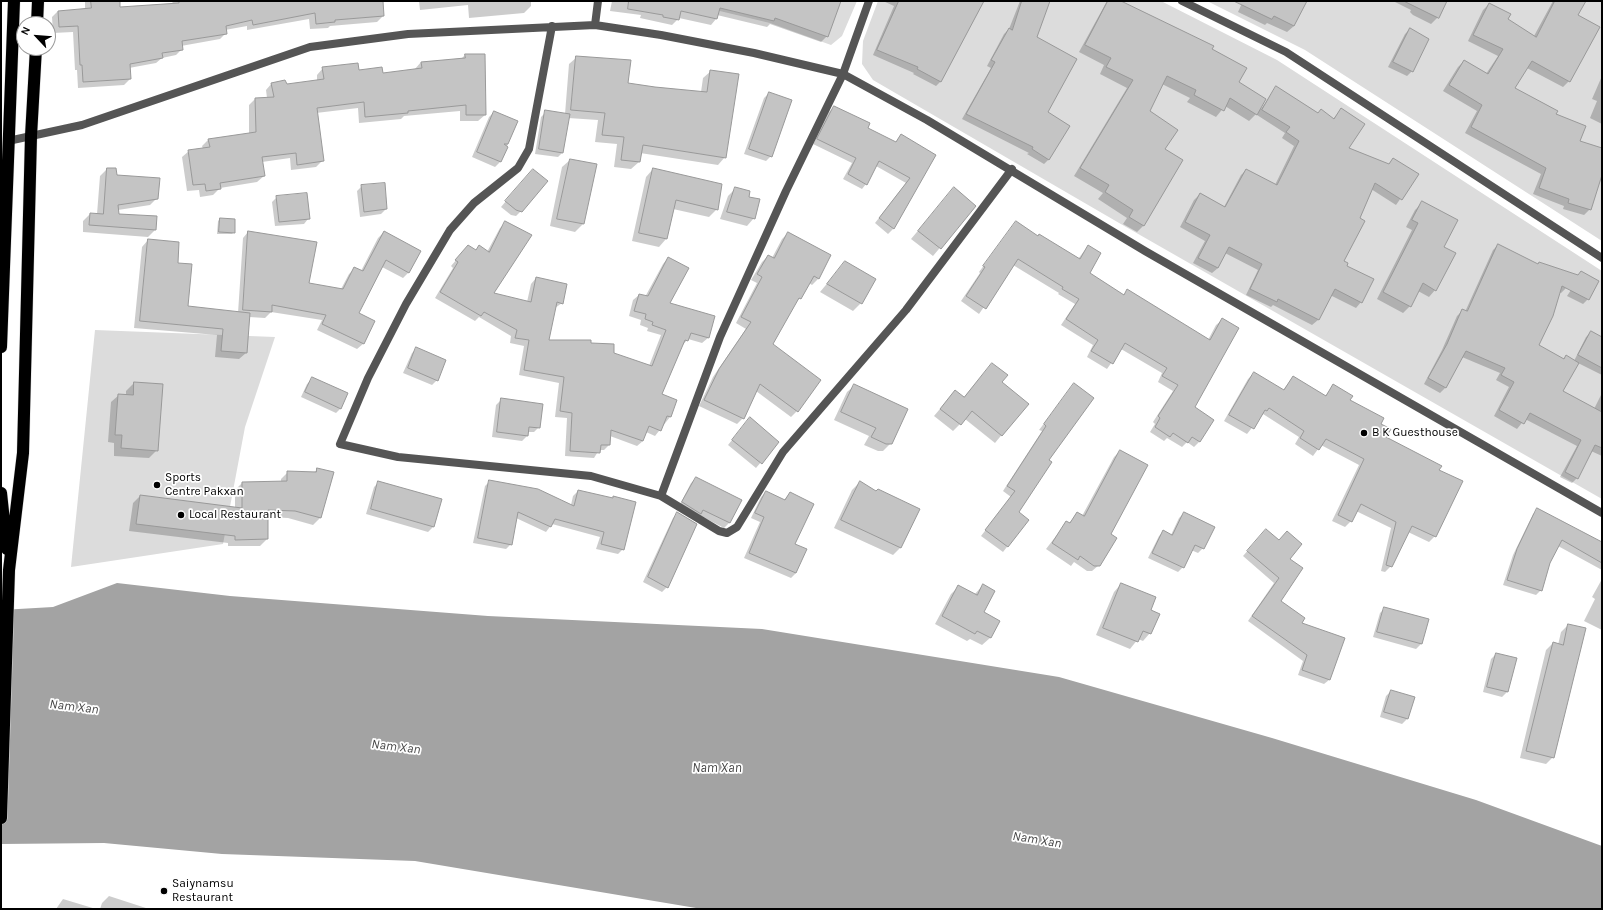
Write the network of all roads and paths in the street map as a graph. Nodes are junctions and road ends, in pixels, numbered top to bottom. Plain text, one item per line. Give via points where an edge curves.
1 (14, 1) edge
2 (38, 1) edge
3 (598, 1) edge
4 (869, 1) edge
5 (1182, 1) edge
6 (37, 16) edge
7 (595, 25) junction
8 (552, 26) junction
9 (36, 56) edge
10 (843, 74) junction
11 (32, 136) junction
12 (8, 141) junction
13 (1012, 169) junction
14 (1602, 258) edge
15 (1, 347) edge
16 (1, 493) edge
17 (661, 496) junction
18 (1602, 513) edge
19 (9, 570) junction
20 (1, 818) edge

1 - 12 highway
2 - 6 highway
3 - 7 street
4 - 10 street
5 - 14 street via 1286,52
7 - 8 street
7 - 10 street via 754,53
8 - 11 street via 408,34 310,47 82,125
8 - 17 street via 529,149 518,168 474,203 450,230 406,304 368,378 340,444 398,457 591,476
9 - 11 highway
10 - 13 street
10 - 17 street via 720,336
11 - 12 street
11 - 19 highway via 23,453
12 - 15 highway
13 - 17 street via 906,310 783,452 737,527 727,533 719,531
13 - 18 street via 1146,251
16 - 19 highway
19 - 20 highway

